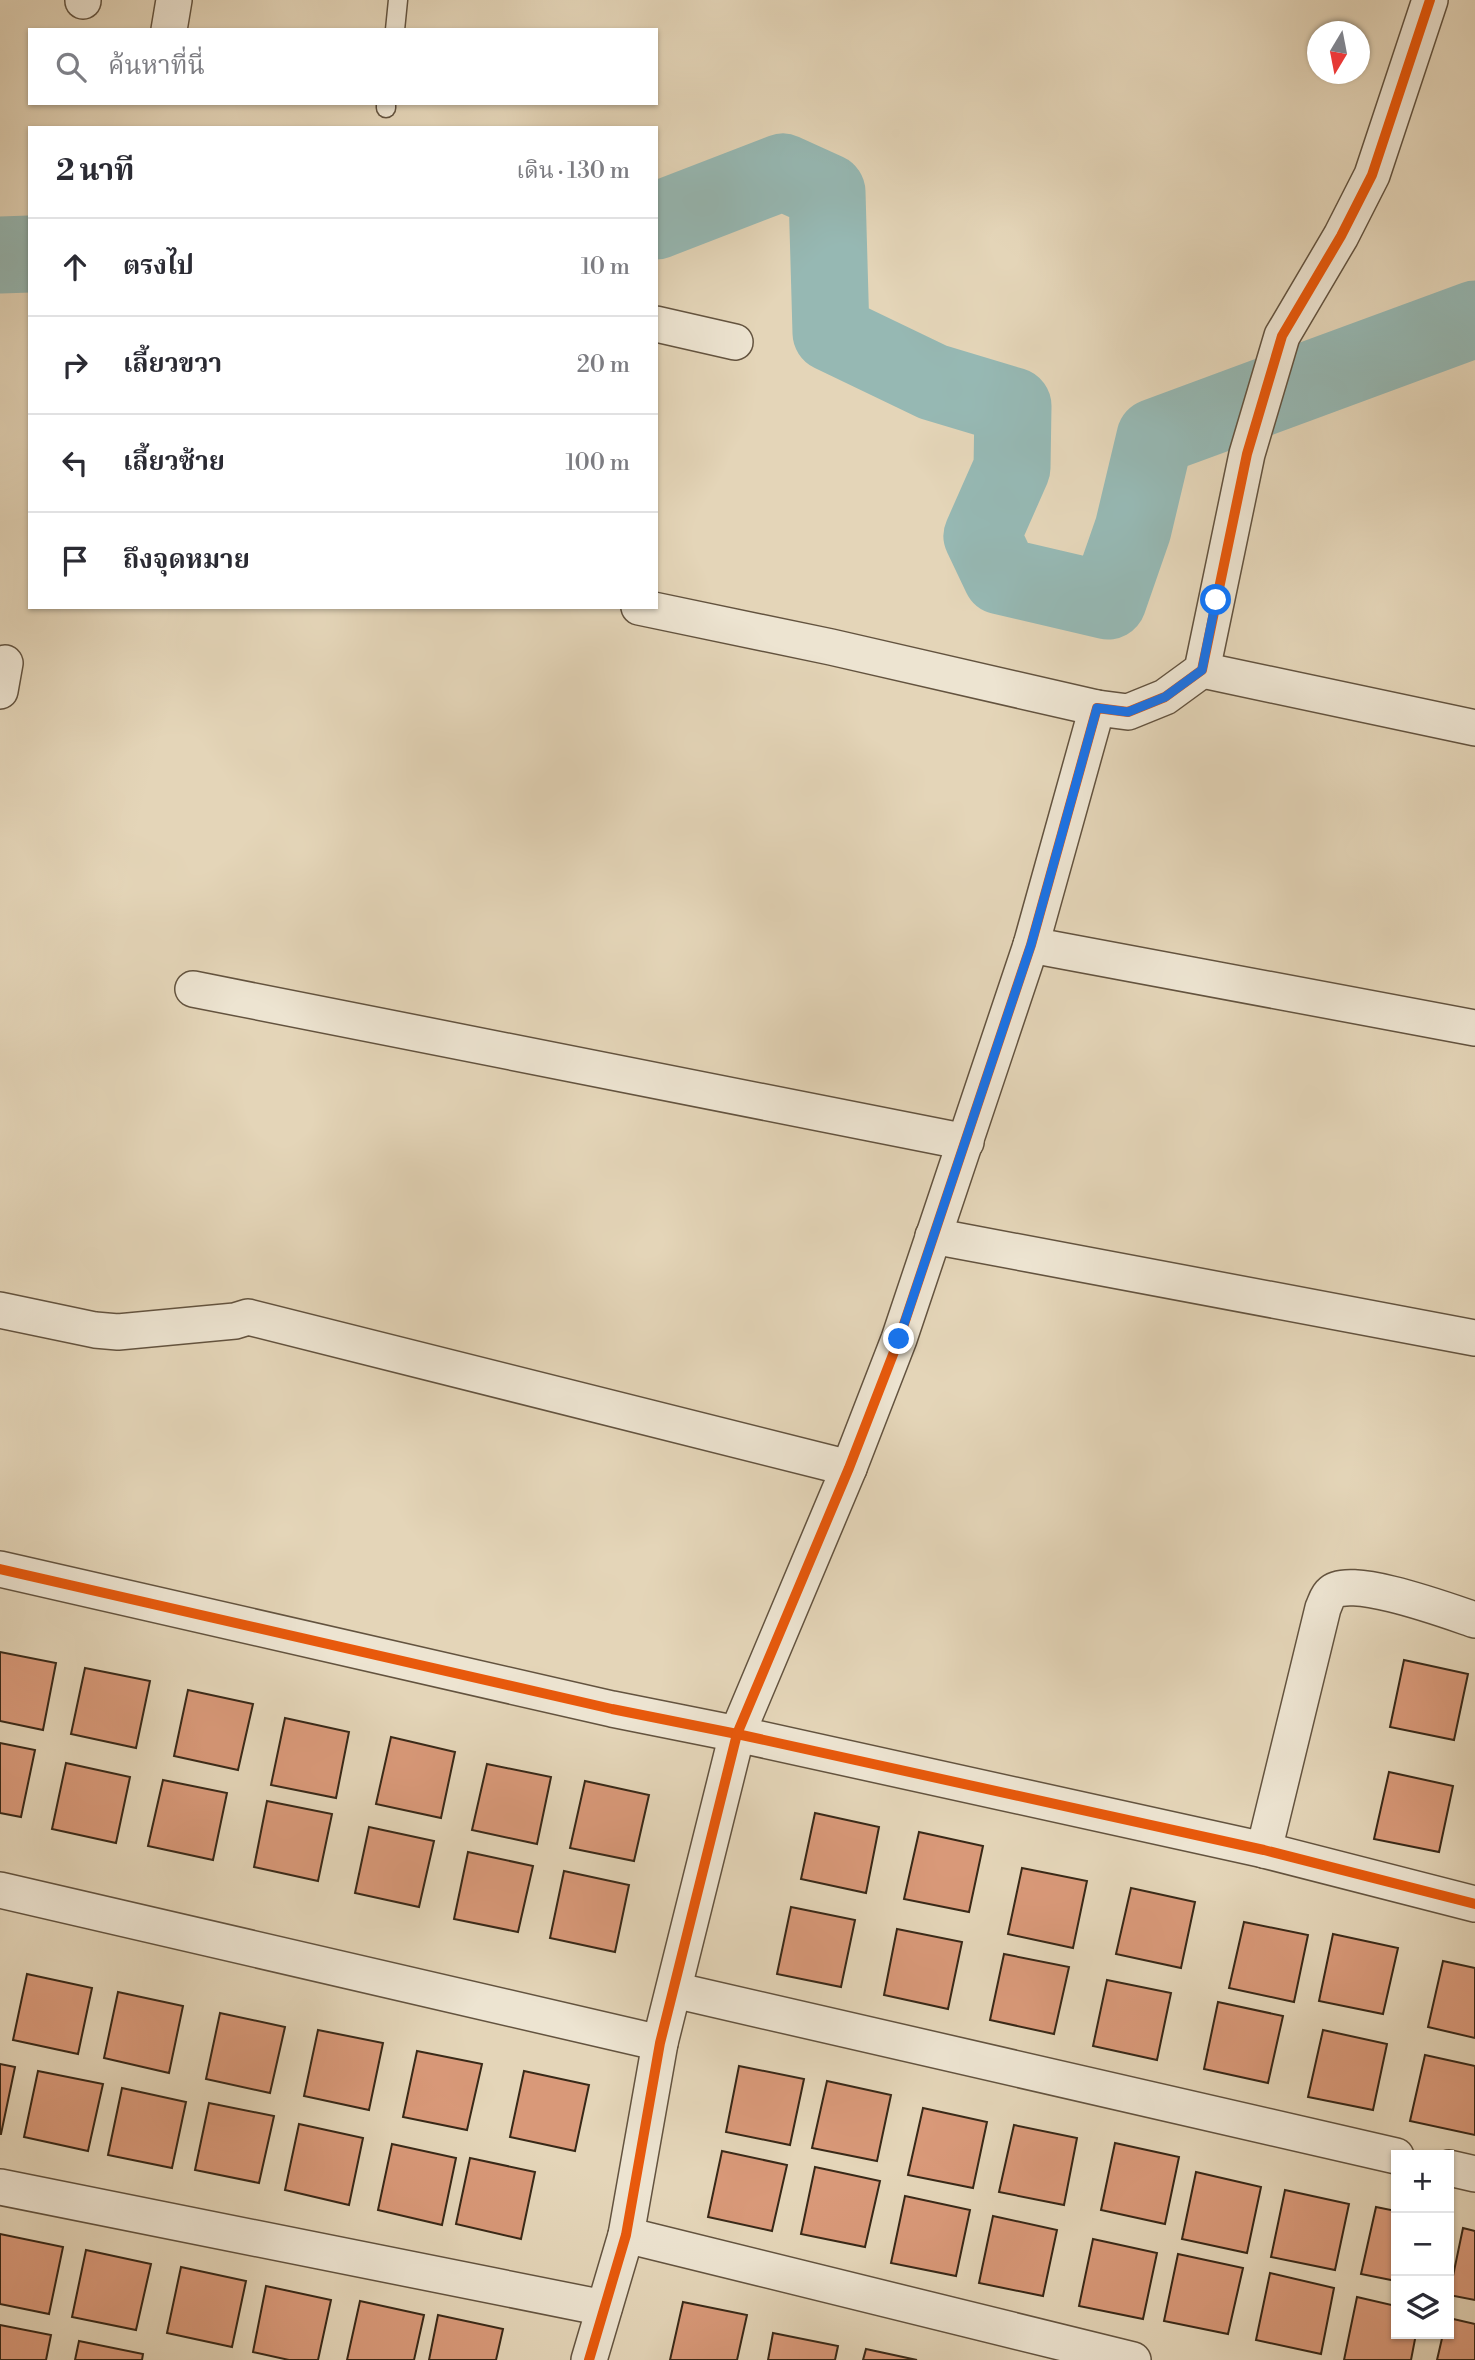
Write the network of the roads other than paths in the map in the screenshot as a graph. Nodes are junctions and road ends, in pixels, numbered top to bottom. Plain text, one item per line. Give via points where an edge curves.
1 (174, 0) edge
2 (398, 0) edge
3 (1430, 0) edge
4 (169, 28) edge
5 (395, 28) edge
6 (658, 324) edge
7 (736, 342) dead end
8 (649, 609) edge
9 (1202, 670) junction
10 (1097, 708) junction
11 (1475, 728) edge
12 (1031, 945) junction
13 (193, 989) dead end
14 (1475, 1028) edge
15 (966, 1142) junction
16 (933, 1236) junction
17 (0, 1310) edge
18 (1475, 1338) edge
19 (849, 1468) junction
20 (0, 1569) edge
21 (1475, 1620) edge
22 (737, 1734) junction
23 (1264, 1850) junction
24 (0, 1890) edge
25 (1475, 1904) edge
26 (674, 1990) junction
27 (660, 2043) junction
28 (1391, 2155) edge
29 (1454, 2169) edge
30 (1475, 2174) edge
31 (0, 2187) edge
32 (626, 2235) junction
33 (604, 2308) junction
34 (589, 2360) edge
35 (1133, 2360) edge

1 - 4 street
2 - 5 lane
3 - 9 street via 1371,175 1282,336 1247,454
6 - 7 street
8 - 10 street
9 - 10 street via 1165,697 1128,712
9 - 11 street
10 - 12 street
12 - 14 street
12 - 15 street
13 - 15 street
15 - 16 street
16 - 18 street
16 - 19 street
17 - 19 street via 118,1332 248,1317
19 - 22 street
20 - 22 street
21 - 23 street via 1385,1592 1340,1588 1331,1592 1323,1608
22 - 23 street
22 - 26 street
23 - 25 street
24 - 27 street
26 - 27 street
26 - 28 street
27 - 32 street
29 - 30 street
31 - 33 street
32 - 33 street
32 - 35 street
33 - 34 street

